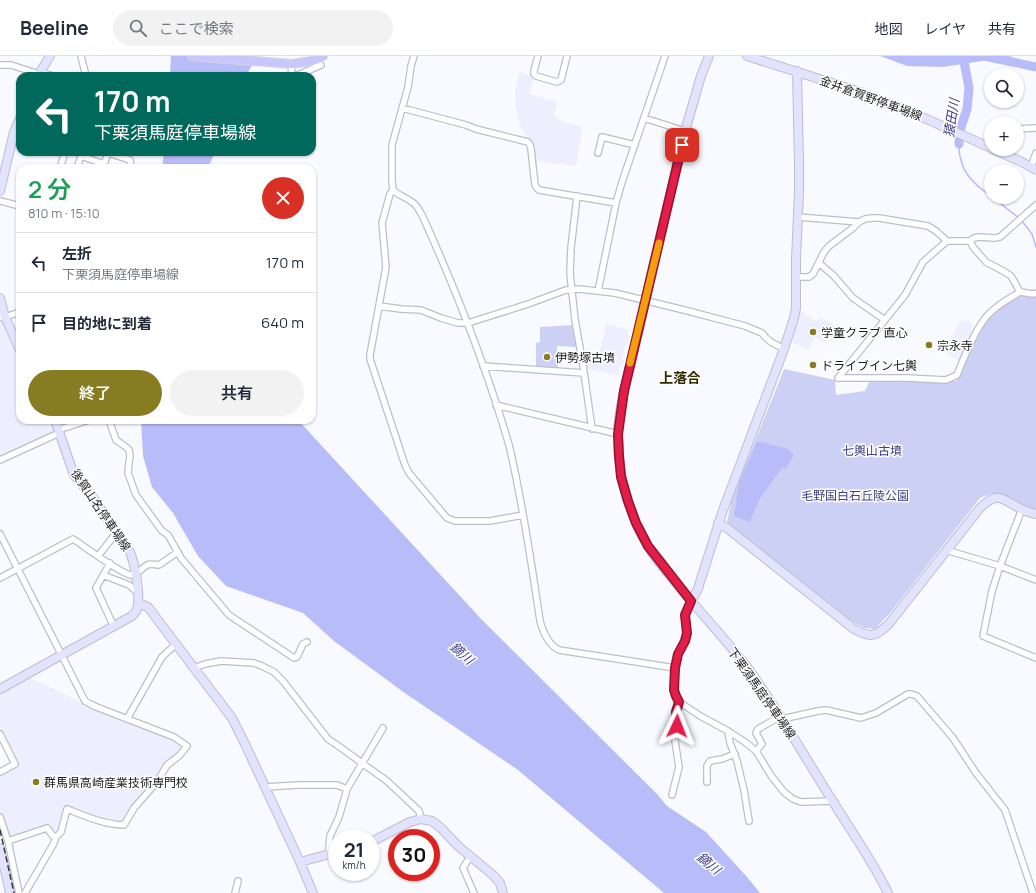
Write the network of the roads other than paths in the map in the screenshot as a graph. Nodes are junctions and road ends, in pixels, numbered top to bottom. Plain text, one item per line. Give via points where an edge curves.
1 (50, 56) edge
2 (81, 56) edge
3 (192, 56) edge
4 (323, 56) edge
5 (414, 56) edge
6 (538, 56) edge
7 (567, 56) edge
8 (665, 56) edge
9 (708, 56) edge
10 (747, 56) edge
11 (291, 64) junction
12 (0, 65) edge
13 (321, 66) dead end
14 (797, 71) junction
15 (33, 72) edge
16 (40, 72) edge
17 (85, 72) edge
18 (291, 72) edge
19 (306, 72) edge
20 (402, 108) junction
21 (644, 118) junction
22 (16, 127) edge
23 (1036, 128) edge
24 (1024, 129) edge
25 (685, 131) junction
26 (635, 145) junction
27 (983, 145) edge
28 (598, 153) dead end
29 (1036, 153) edge
30 (81, 156) edge
31 (120, 156) edge
32 (1007, 156) edge
33 (99, 164) edge
34 (130, 164) edge
35 (1034, 169) edge
36 (393, 190) junction
37 (0, 191) edge
38 (577, 196) junction
39 (0, 201) edge
40 (616, 203) junction
41 (16, 205) edge
42 (1036, 205) edge
43 (798, 217) junction
44 (859, 222) junction
45 (947, 241) junction
46 (970, 241) junction
47 (819, 263) junction
48 (796, 277) junction
49 (572, 289) junction
50 (598, 291) junction
51 (1020, 292) junction
52 (1036, 293) edge
53 (0, 298) edge
54 (646, 300) junction
55 (379, 306) junction
56 (16, 313) edge
57 (3, 317) edge
58 (885, 320) junction
59 (468, 323) junction
60 (16, 342) edge
61 (784, 349) junction
62 (483, 366) junction
63 (584, 373) junction
64 (496, 405) junction
65 (56, 424) edge
66 (79, 424) edge
67 (110, 424) edge
68 (592, 428) junction
69 (58, 432) junction
70 (618, 434) junction
71 (0, 460) edge
72 (1022, 509) junction
73 (1036, 514) edge
74 (523, 515) junction
75 (718, 523) junction
76 (117, 532) junction
77 (0, 534) edge
78 (946, 550) junction
79 (178, 552) junction
80 (98, 556) junction
81 (110, 563) junction
82 (1000, 566) junction
83 (18, 569) junction
84 (136, 573) junction
85 (103, 575) junction
86 (0, 578) edge
87 (1036, 580) edge
88 (137, 592) junction
89 (691, 601) junction
90 (138, 603) junction
91 (114, 627) junction
92 (307, 642) dead end
93 (176, 644) junction
94 (62, 655) junction
95 (1036, 658) edge
96 (194, 668) junction
97 (675, 668) junction
98 (0, 689) edge
99 (679, 702) junction
100 (782, 718) junction
101 (126, 719) junction
102 (383, 728) dead end
103 (728, 731) junction
104 (0, 734) edge
105 (756, 751) junction
106 (735, 754) junction
107 (362, 763) junction
108 (0, 772) edge
109 (707, 782) dead end
110 (265, 787) junction
111 (347, 789) junction
112 (672, 795) dead end
113 (832, 801) junction
114 (0, 817) edge
115 (420, 819) junction
116 (748, 821) dead end
117 (333, 829) edge
118 (56, 837) junction
119 (380, 837) edge
120 (8, 841) junction
121 (0, 848) edge
122 (328, 854) edge
123 (470, 857) junction
124 (300, 862) junction
125 (238, 881) dead end
126 (10, 893) edge
127 (18, 893) edge
128 (25, 893) edge
129 (235, 893) edge
130 (313, 893) edge
131 (474, 893) edge
132 (503, 893) edge
133 (888, 893) edge
134 (1033, 893) edge

1 - 16 main road
2 - 17 street
3 - 11 main road
4 - 11 main road
5 - 20 street
6 - 7 street via 534,74 556,82 561,80
8 - 21 street
9 - 25 main road, 下栗須馬庭停車場線
10 - 14 main road, 金井倉賀野停車場線
11 - 18 street
12 - 15 street via 11,65
13 - 19 street
14 - 27 main road, 金井倉賀野停車場線 via 911,112
14 - 43 main road
20 - 36 street via 392,146
20 - 38 street via 528,142 537,188
21 - 25 street
21 - 26 street
22 - 37 main road
23 - 24 street
25 - 54 main road, 下栗須馬庭停車場線
26 - 28 street via 602,137
26 - 40 street
29 - 35 street
30 - 33 street
31 - 34 street via 129,159
32 - 35 main road, 金井倉賀野停車場線
36 - 55 street via 382,223 386,267
36 - 59 street via 417,206
38 - 40 street
38 - 49 street via 571,248
39 - 41 street
40 - 50 street
42 - 46 street via 1000,237 979,237
43 - 44 street
43 - 48 main road
44 - 45 street via 879,218 928,226
44 - 47 street via 829,246
45 - 46 street
45 - 58 street via 923,262 905,294
46 - 51 street via 986,262 1011,276
47 - 48 street via 814,274 809,277
47 - 58 street via 853,298
48 - 61 main road via 796,308
49 - 50 street
49 - 59 street
49 - 63 street
50 - 54 street
51 - 52 street
51 - 58 street via 996,308 984,320 957,375 946,380 838,378
53 - 57 main road
54 - 61 street via 745,326 762,333
54 - 70 main road, 下栗須馬庭停車場線 via 624,391
55 - 59 street via 421,310 452,322
55 - 74 street via 370,359 409,473 447,518 455,522 490,521
56 - 57 street
57 - 60 main road
59 - 62 street
61 - 75 main road
62 - 63 street
62 - 64 street
63 - 68 street
64 - 68 street
64 - 74 street via 509,446
65 - 69 main road, 後賀山名停車場線
66 - 69 street
67 - 79 street via 116,440 128,450 128,472 136,495 162,531 168,535
68 - 70 street
69 - 71 street
69 - 76 main road, 後賀山名停車場線 via 74,475
70 - 89 main road, 下栗須馬庭停車場線 via 621,477 636,523 648,546
72 - 73 main road
72 - 78 main road via 1005,499 989,500
72 - 82 street
74 - 97 street via 540,621 543,632 554,647 559,650
75 - 78 main road via 854,629 871,635 888,625
75 - 89 main road via 698,589
76 - 80 street
76 - 84 main road, 後賀山名停車場線 via 130,552
77 - 83 street
78 - 82 street
79 - 84 street via 159,565 151,564
79 - 92 street via 229,615 294,658
80 - 81 street
80 - 83 street via 73,539
81 - 84 street via 131,575
81 - 85 street
82 - 87 street
82 - 95 street via 983,636
83 - 86 street
83 - 94 street
84 - 88 main road, 後賀山名停車場線
85 - 88 street via 129,585
85 - 91 street via 96,588
88 - 90 main road, 後賀山名停車場線
89 - 97 street via 685,615 687,633
89 - 100 main road, 下栗須馬庭停車場線 via 743,663
90 - 91 main road via 135,614
90 - 93 main road via 148,607
91 - 94 main road
93 - 96 main road
93 - 101 street via 162,657
94 - 98 main road
94 - 101 street via 85,701
96 - 107 street via 221,661 254,663 274,672 328,739
96 - 110 main road via 232,718
97 - 99 street via 674,690
99 - 103 street
99 - 112 street via 674,741 680,767
100 - 105 street via 758,729 756,733 762,744
100 - 113 main road, 下栗須馬庭停車場線
100 - 134 street via 826,710 861,718 876,713 908,694 917,696 953,738 1005,810
101 - 118 street via 174,737 187,746 167,765 124,825 116,825 67,809 61,832
102 - 107 street
103 - 105 street
103 - 106 street
104 - 108 street via 15,764
105 - 113 street via 772,777 793,799 801,802
106 - 109 street via 710,761 707,766
106 - 116 street
107 - 111 street
107 - 115 street via 402,794 419,811
110 - 111 street via 337,785
110 - 124 main road
111 - 117 street
113 - 133 main road, 下栗須馬庭停車場線
114 - 120 street
115 - 119 main road
115 - 123 main road via 432,821
118 - 120 street via 47,828
118 - 128 street
120 - 127 street
121 - 126 main road
122 - 124 main road
123 - 131 street via 463,868
123 - 132 main road via 493,875 500,883
124 - 130 main road
125 - 129 street

